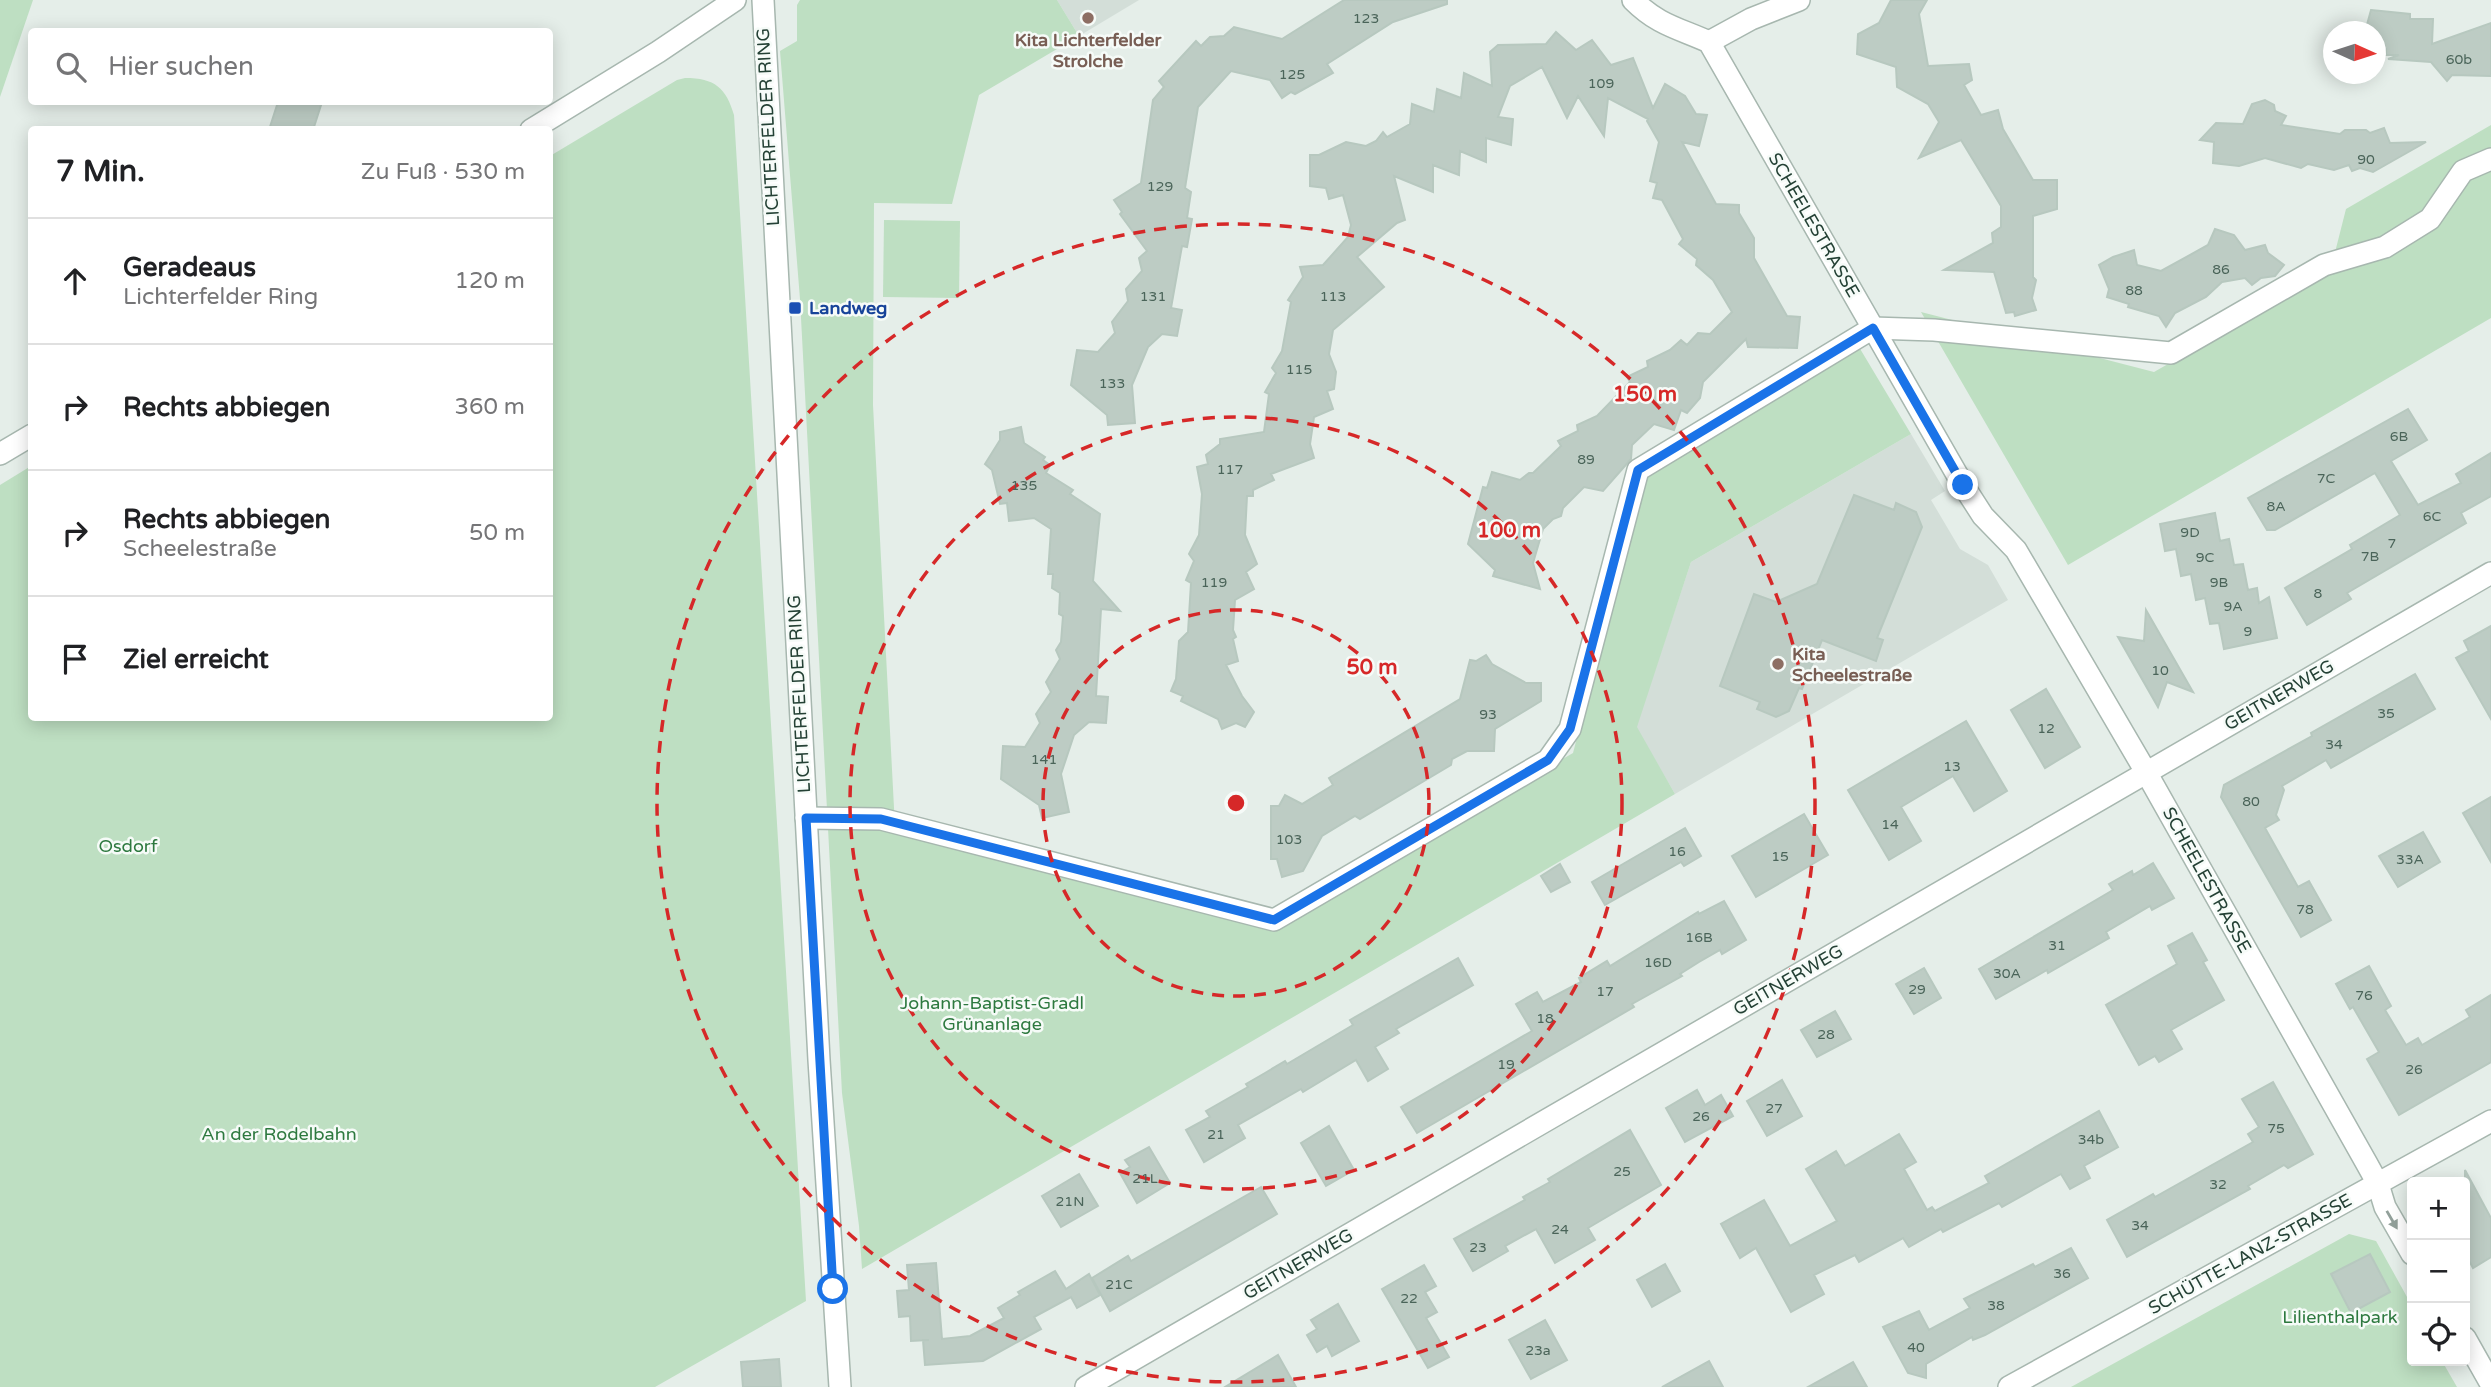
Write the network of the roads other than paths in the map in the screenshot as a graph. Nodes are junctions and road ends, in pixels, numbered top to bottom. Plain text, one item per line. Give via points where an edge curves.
1 (735, 0) edge
2 (763, 0) edge
3 (1633, 0) edge
4 (1800, 0) edge
5 (1709, 42) junction
6 (538, 126) edge
7 (2491, 159) edge
8 (1873, 328) junction
9 (28, 437) edge
10 (0, 454) edge
11 (2491, 572) edge
12 (2146, 772) junction
13 (806, 818) junction
14 (2491, 1121) edge
15 (2378, 1184) junction
16 (2407, 1245) edge
17 (2470, 1347) edge
18 (2491, 1384) edge
19 (840, 1387) edge
20 (1086, 1387) edge
21 (2009, 1387) edge

1 - 6 street
2 - 13 street, LICHTERFELDER RING
3 - 5 street via 1666,26
4 - 5 street
5 - 8 street, SCHEELESTRASSE
7 - 8 street via 2463,171 2430,219 2385,247 2324,265 2171,353
8 - 12 street, SCHEELESTRASSE via 1963,485 1983,516 2016,550
8 - 13 street via 1638,470 1570,729 1548,760 1274,920 881,819
9 - 10 street
11 - 12 street, GEITNERWEG
12 - 15 street, SCHEELESTRASSE
12 - 20 street, GEITNERWEG
13 - 19 street, LICHTERFELDER RING
14 - 15 street, SCHÜTTE-LANZ-STRASSE
15 -> 16 street, SCHEELESTRASSE via 2385,1207
15 - 21 street, SCHÜTTE-LANZ-STRASSE
17 - 18 street

